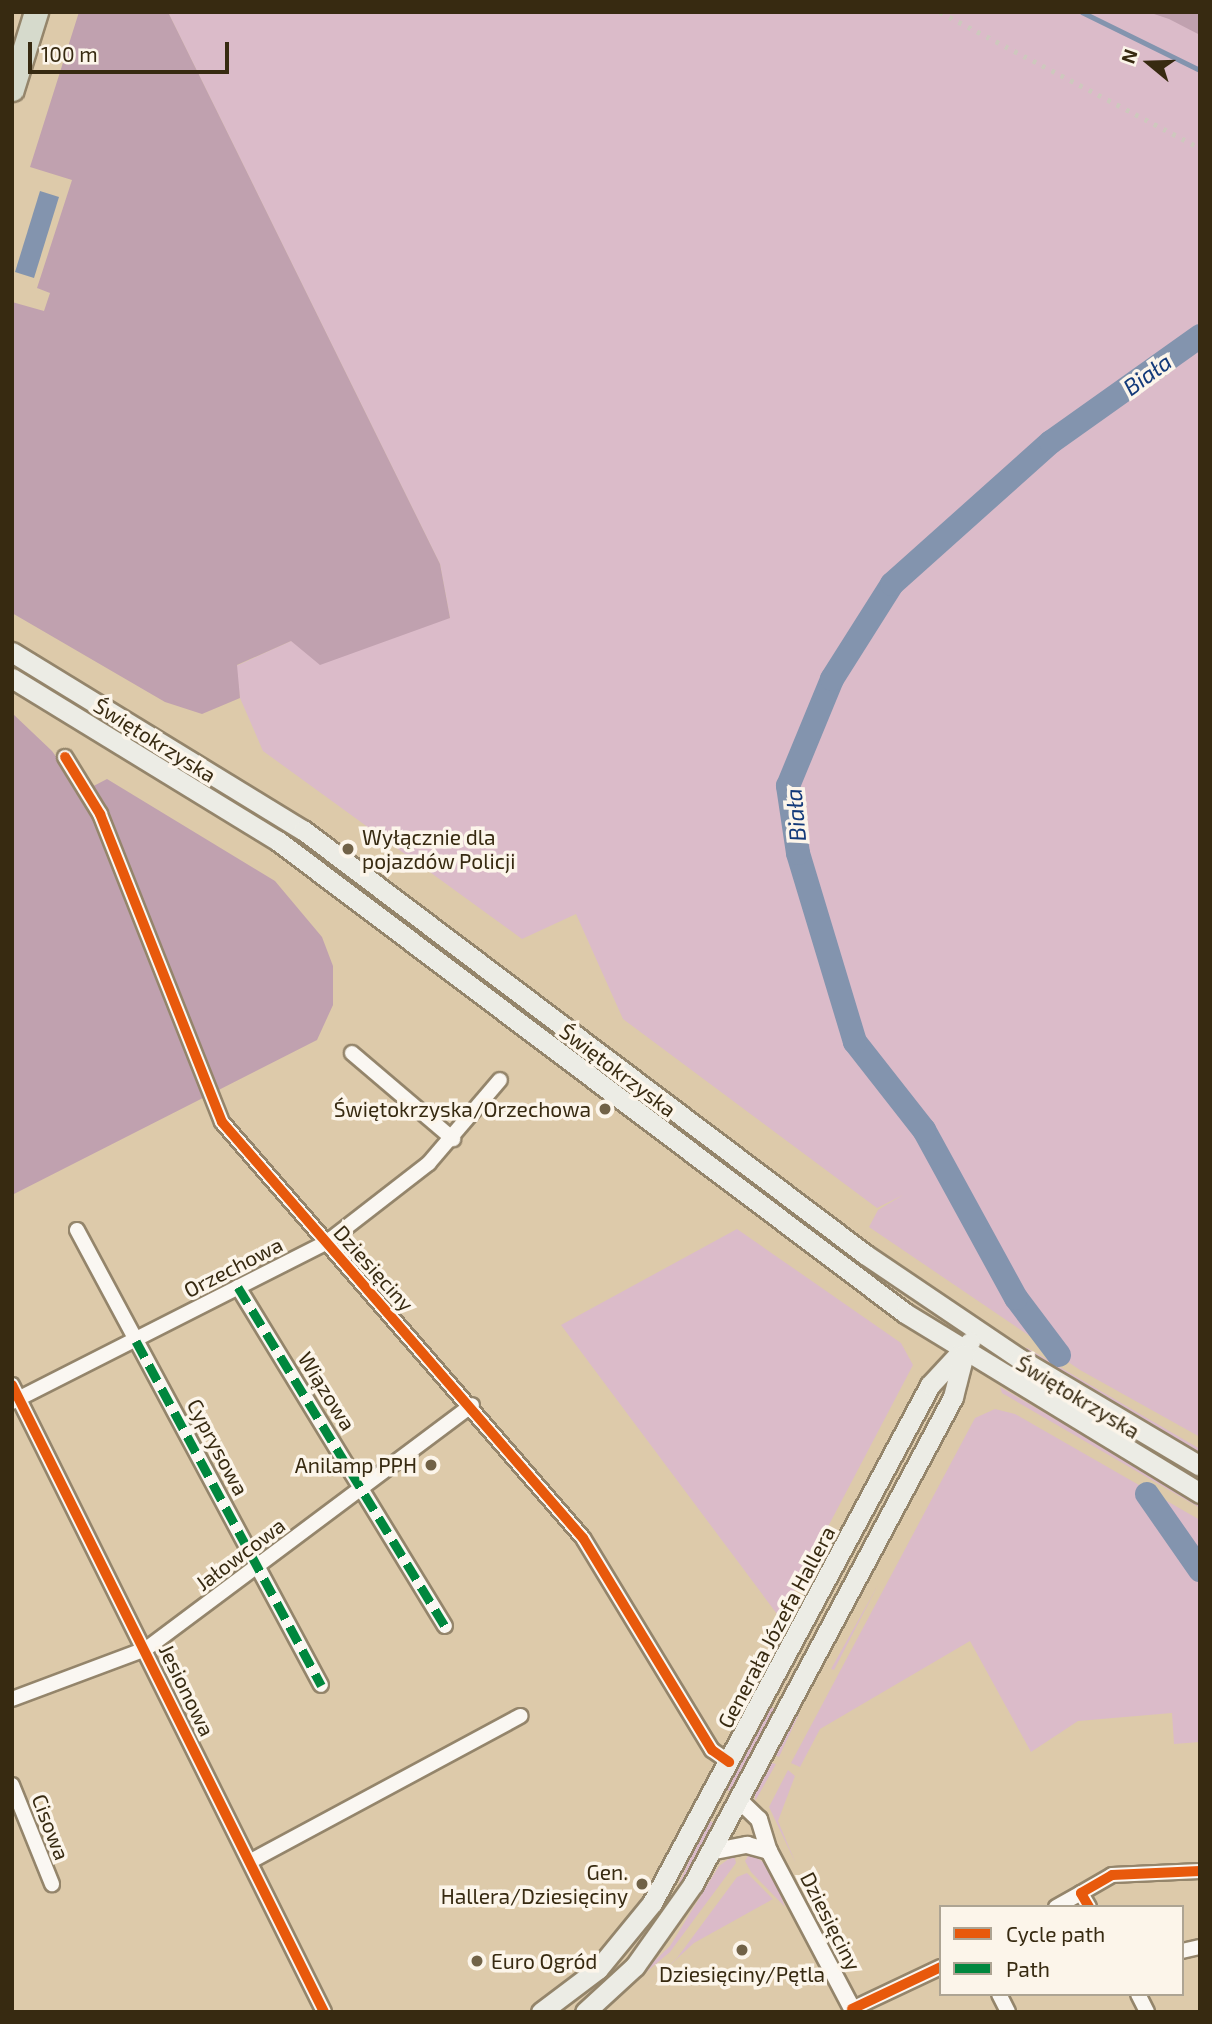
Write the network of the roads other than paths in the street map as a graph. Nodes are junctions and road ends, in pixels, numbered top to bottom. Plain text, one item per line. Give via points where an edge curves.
1 (36, 12) edge
2 (15, 80) edge
3 (12, 102) edge
4 (12, 652) edge
5 (12, 678) edge
6 (65, 757) dead end
7 (352, 1053) dead end
8 (500, 1080) dead end
9 (453, 1139) junction
10 (77, 1230) dead end
11 (326, 1243) junction
12 (238, 1287) junction
13 (978, 1332) junction
14 (136, 1341) junction
15 (964, 1353) junction
16 (14, 1395) edge
17 (472, 1405) junction
18 (1200, 1466) edge
19 (362, 1487) junction
20 (1200, 1493) edge
21 (836, 1562) junction
22 (259, 1567) junction
23 (859, 1572) junction
24 (445, 1626) dead end
25 (146, 1649) junction
26 (321, 1685) dead end
27 (12, 1699) edge
28 (520, 1716) dead end
29 (730, 1762) junction
30 (12, 1785) edge
31 (739, 1800) junction
32 (769, 1851) junction
33 (710, 1852) junction
34 (251, 1861) junction
35 (1200, 1871) edge
36 (52, 1884) dead end
37 (1081, 1893) junction
38 (1060, 1905) edge
39 (1088, 1905) edge
40 (939, 1968) edge
41 (574, 1989) junction
42 (1000, 1996) edge
43 (1139, 1996) edge
44 (588, 2009) edge
45 (853, 2010) edge
46 (324, 2012) edge
47 (541, 2012) edge
48 (1008, 2012) edge
49 (1147, 2012) edge

1 - 2 highway
2 - 3 highway
4 - 13 main road, Świętokrzyska via 303,830 855,1247
5 - 15 main road, Świętokrzyska via 278,841 750,1200
6 - 11 street, Dziesięciny via 94,801 135,895 216,1112
7 - 9 street
8 - 9 street, Orzechowa
9 - 11 street, Orzechowa
10 - 14 street, Cyprysowa
11 - 12 street, Orzechowa
11 - 17 street, Dziesięciny
12 - 14 street, Orzechowa
12 - 19 street, Wiązowa
13 - 15 main road, Generała Józefa Hallera
13 - 18 main road, Świętokrzyska
14 - 16 street, Orzechowa
14 - 22 street, Cyprysowa
15 - 20 main road, Świętokrzyska
15 - 21 main road, Generała Józefa Hallera via 930,1385
15 - 23 main road, Generała Józefa Hallera via 953,1397
16 - 25 street, Jesionowa
17 - 19 street, Jałowcowa
17 - 29 street, Dziesięciny via 583,1538 712,1750
19 - 22 street, Jałowcowa
19 - 24 street, Wiązowa
21 - 23 main road
21 - 29 main road, Generała Józefa Hallera
22 - 25 street, Jałowcowa
22 - 26 street, Cyprysowa
23 - 31 main road, Generała Józefa Hallera
25 - 27 street, Jałowcowa
25 - 34 street, Jesionowa
28 - 34 street
29 - 41 main road, Generała Józefa Hallera via 652,1903 624,1942
30 - 36 street, Cisowa
31 - 32 street, Dziesięciny via 759,1819
31 - 33 main road, Generała Józefa Hallera
32 - 33 street via 747,1845
32 - 45 street, Dziesięciny
33 - 44 main road, Generała Józefa Hallera via 657,1940
34 - 46 street, Jesionowa
35 - 37 street via 1131,1870
37 - 38 street
37 - 39 street
40 - 45 street
41 - 44 main road
41 - 47 main road, Generała Józefa Hallera
42 - 48 street
43 - 49 street

